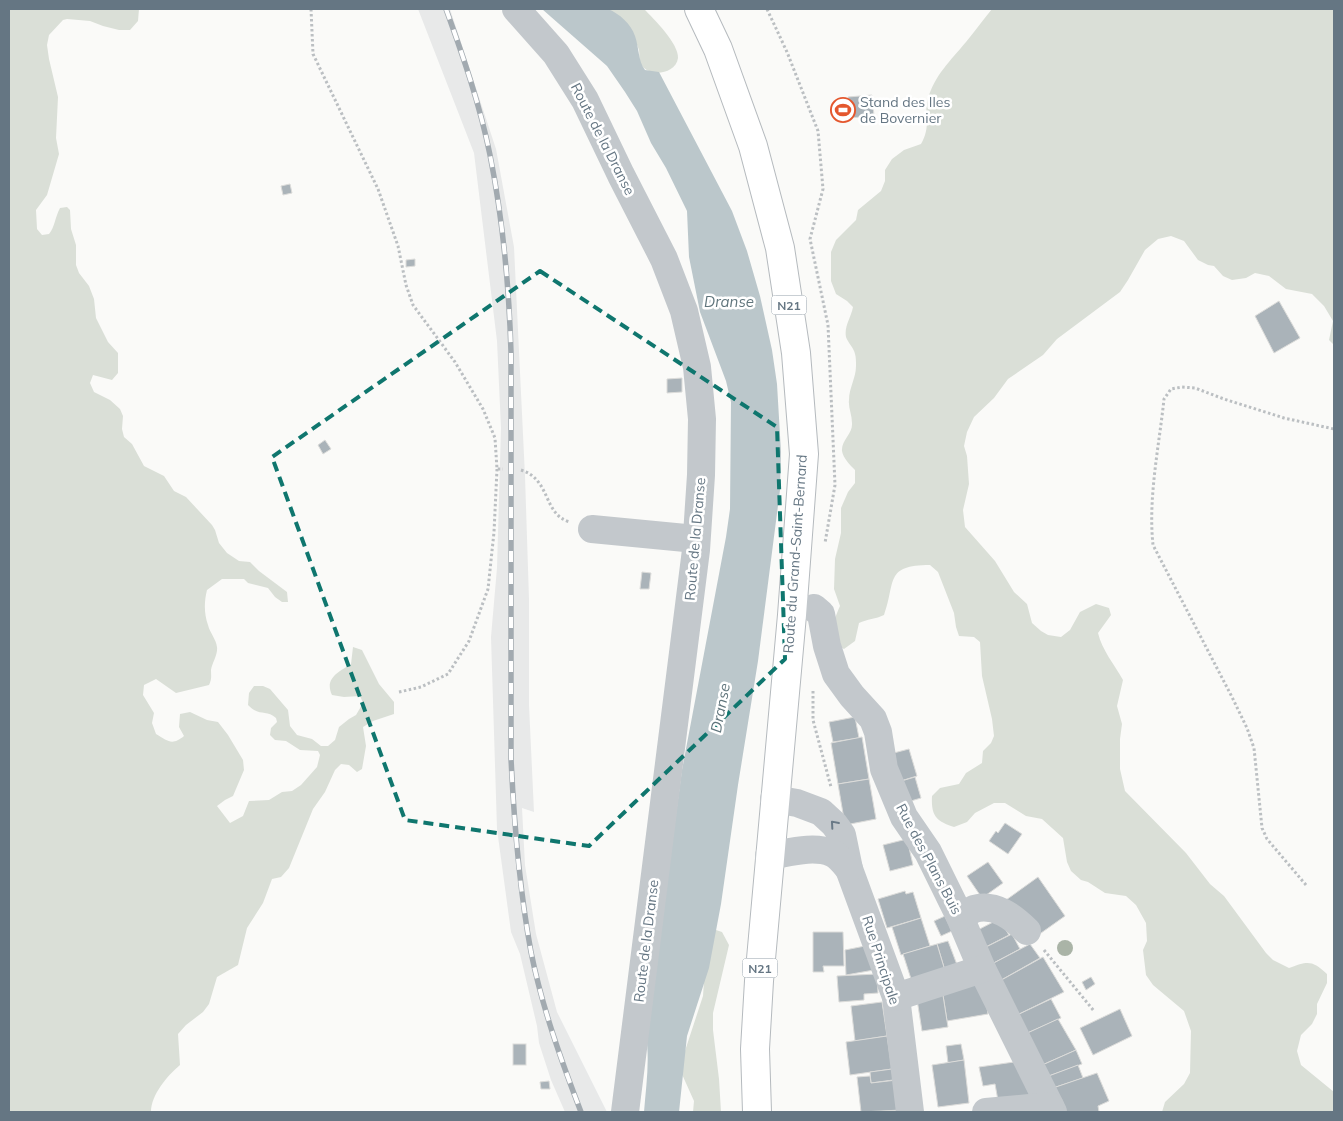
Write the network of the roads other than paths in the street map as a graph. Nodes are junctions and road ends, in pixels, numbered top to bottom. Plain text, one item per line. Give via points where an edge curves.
1 (516, 9) edge
2 (699, 9) edge
3 (592, 529) road end
4 (696, 539) junction
5 (814, 608) dead end
6 (774, 799) junction
7 (769, 856) junction
8 (849, 869) junction
9 (960, 918) junction
10 (1027, 931) road end
11 (982, 968) junction
12 (896, 997) junction
13 (1051, 1109) edge
14 (625, 1112) edge
15 (757, 1112) edge
16 (910, 1112) edge
17 (986, 1112) edge

1 - 4 street, Route de la Dranse via 556,54 585,100 664,258 681,302 695,353 702,404 702,474
2 - 6 main road, Route du Grand-Saint-Bernard / N21 via 718,49 753,146 780,248 796,353 804,454
3 - 4 street
4 - 14 street, Route de la Dranse
5 - 9 street, Rue des Plans Buis via 821,614 836,674 873,719 884,769 896,799 928,852
6 - 7 main road, Route du Grand-Saint-Bernard / N21
8 -> 6 street, Rue Principale via 842,835 828,817 809,807
7 - 8 street, Rue Principale via 822,851 832,853
7 - 15 main road, Route du Grand-Saint-Bernard / N21 via 755,1050
8 - 12 street, Rue Principale
9 - 10 street via 974,910 996,908
9 - 11 street, Rue des Plans Buis
11 - 12 street
11 - 13 street, Rue des Plans Buis
12 - 16 street, Rue Principale
13 - 17 street

